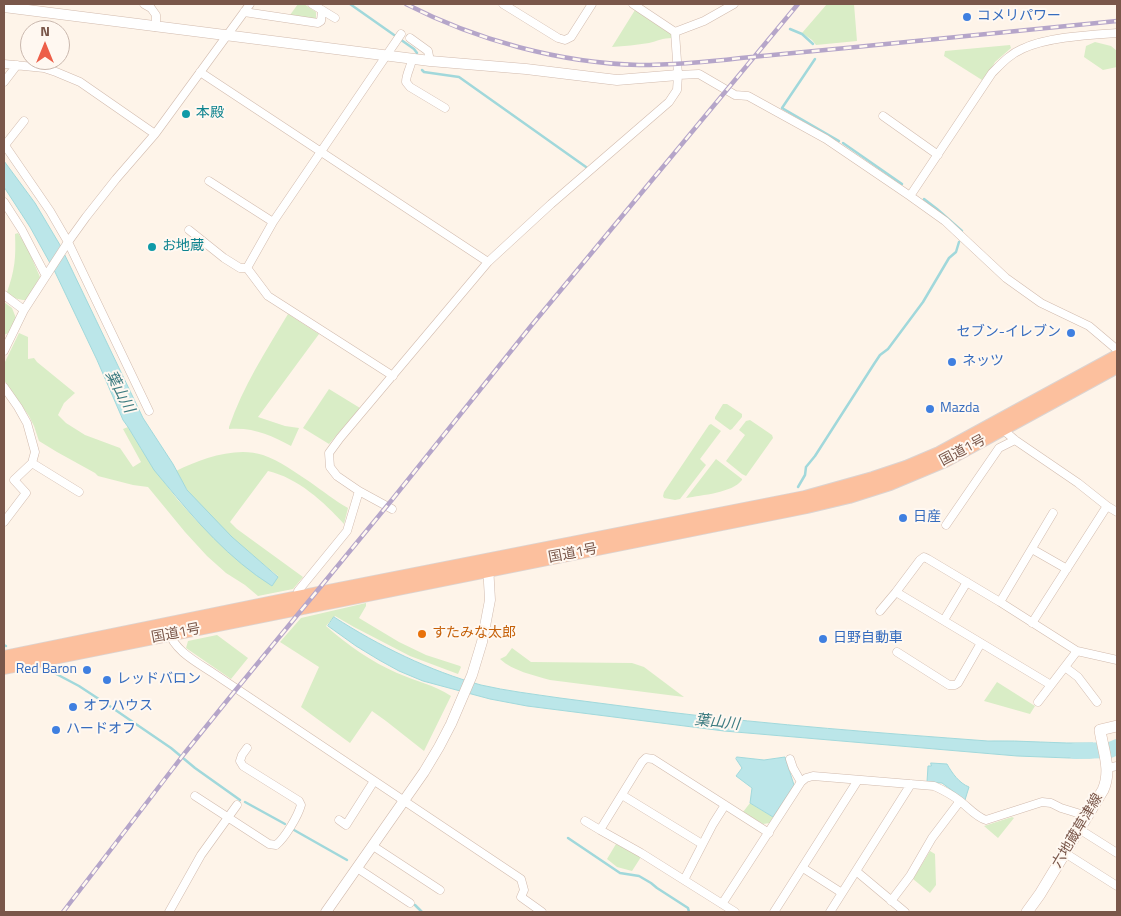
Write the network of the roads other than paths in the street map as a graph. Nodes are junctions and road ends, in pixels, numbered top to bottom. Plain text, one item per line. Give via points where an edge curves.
1 (144, 4) edge
2 (250, 4) edge
3 (312, 4) edge
4 (503, 4) edge
5 (592, 4) edge
6 (633, 4) edge
7 (734, 4) edge
8 (4, 7) edge
9 (322, 10) junction
10 (244, 12) junction
11 (335, 18) dead end
12 (156, 26) junction
13 (675, 32) junction
14 (1117, 33) edge
15 (226, 36) junction
16 (398, 37) dead end
17 (410, 38) dead end
18 (385, 55) junction
19 (412, 59) junction
20 (430, 62) junction
21 (4, 64) edge
22 (17, 65) junction
23 (200, 72) junction
24 (678, 75) junction
25 (4, 82) edge
26 (445, 108) dead end
27 (883, 116) dead end
28 (24, 121) dead end
29 (155, 134) junction
30 (4, 145) edge
31 (321, 152) junction
32 (938, 155) junction
33 (209, 181) dead end
34 (910, 196) junction
35 (4, 202) edge
36 (272, 222) junction
37 (189, 230) dead end
38 (67, 244) junction
39 (488, 262) junction
40 (247, 268) junction
41 (47, 274) junction
42 (4, 295) edge
43 (24, 310) junction
44 (6, 341) edge
45 (1117, 349) edge
46 (4, 351) edge
47 (1117, 356) edge
48 (1117, 367) edge
49 (393, 376) junction
50 (4, 387) edge
51 (149, 411) dead end
52 (998, 426) junction
53 (1015, 440) junction
54 (32, 463) junction
55 (359, 491) junction
56 (79, 492) dead end
57 (1107, 506) junction
58 (392, 509) dead end
59 (1117, 512) edge
60 (1053, 513) dead end
61 (4, 522) edge
62 (946, 525) dead end
63 (1032, 549) junction
64 (488, 565) junction
65 (1067, 569) junction
66 (967, 582) junction
67 (896, 592) junction
68 (298, 597) junction
69 (1000, 602) junction
70 (880, 611) dead end
71 (944, 620) junction
72 (1032, 623) junction
73 (168, 629) junction
74 (982, 643) junction
75 (897, 652) dead end
76 (1077, 652) junction
77 (4, 657) edge
78 (1117, 660) edge
79 (1065, 667) junction
80 (4, 668) edge
81 (1051, 685) junction
82 (1038, 702) dead end
83 (1097, 702) dead end
84 (1117, 726) edge
85 (247, 748) dead end
86 (790, 759) dead end
87 (1110, 765) edge
88 (858, 780) junction
89 (374, 781) junction
90 (801, 782) junction
91 (911, 784) junction
92 (622, 795) junction
93 (195, 796) dead end
94 (960, 801) junction
95 (405, 802) junction
96 (725, 804) junction
97 (237, 805) dead end
98 (1087, 816) junction
99 (228, 818) junction
100 (339, 820) dead end
101 (585, 821) dead end
102 (1079, 829) junction
103 (600, 830) junction
104 (769, 833) junction
105 (702, 844) junction
106 (373, 846) junction
107 (1065, 853) junction
108 (1117, 853) edge
109 (357, 868) junction
110 (803, 868) junction
111 (856, 871) junction
112 (684, 880) junction
113 (1117, 886) edge
114 (440, 890) dead end
115 (842, 893) junction
116 (891, 901) junction
117 (410, 903) dead end
118 (722, 904) junction
119 (169, 912) edge
120 (326, 912) edge
121 (542, 912) edge
122 (735, 912) edge
123 (774, 912) edge
124 (830, 912) edge
125 (905, 912) edge
126 (1027, 912) edge

1 - 12 street via 156,15
2 - 10 street
3 - 9 street
4 - 5 street via 565,40 571,37
6 - 13 street
7 - 13 street
8 - 12 street
9 - 10 street via 318,24
9 - 11 street
10 - 15 street
12 - 15 street
13 - 24 street
14 - 32 street via 1055,39 1021,49 992,73
15 - 18 street
15 - 23 street
16 - 18 street
17 - 20 street via 428,51
18 - 19 street
18 - 31 street
19 - 20 street
19 - 26 street via 406,82
20 - 24 street via 617,80
21 - 22 street
22 - 25 street
22 - 29 street via 44,68 80,82
23 - 29 street
23 - 31 street
24 - 34 street via 699,74 735,95 748,96 826,138
24 - 39 street via 676,90 669,102
27 - 32 street
28 - 30 street
29 - 38 street
30 - 38 street via 50,211
31 - 36 street
31 - 39 street
32 - 34 street
33 - 36 street
34 - 45 street via 945,221 1006,278 1041,303 1088,326
35 - 41 street
36 - 40 street
37 - 40 street via 224,258 240,268
38 - 41 street
38 - 51 street
39 - 49 street
40 - 49 street via 268,296
41 - 43 street
42 - 43 street
43 - 44 street
44 - 46 street
47 - 52 highway, 国道1号
48 - 52 highway, 国道1号
49 - 55 street via 329,453 330,467 337,476
50 - 54 street via 26,423 36,452
52 - 53 street
52 - 64 highway, 国道1号 via 945,461 848,497
53 - 57 street
53 - 62 street via 999,448
54 - 56 street
54 - 61 street via 14,480 26,493
55 - 58 street
55 - 68 street via 347,531 298,591
57 - 59 street
57 - 65 street
60 - 63 street
63 - 65 street
63 - 69 street
64 - 68 highway, 国道1号
64 - 73 highway, 国道1号
64 - 95 street via 488,616 472,675 439,747
65 - 72 street
66 - 67 street via 924,557
66 - 69 street
66 - 71 street
67 - 70 street
67 - 71 street
68 - 73 highway, 国道1号
69 - 72 street
71 - 74 street
72 - 76 street
73 - 77 highway, 国道1号
73 - 80 highway, 国道1号
73 - 89 street via 178,648
74 - 75 street via 954,685 949,685
74 - 81 street
76 - 78 street
76 - 79 street
79 - 81 street
79 - 83 street via 1078,677
81 - 82 street
84 - 87 main road, 六地蔵草津線 via 1100,730
85 - 99 street via 240,761 243,766 301,805 276,845 269,844
86 - 90 street
87 - 98 main road, 六地蔵草津線 via 1106,782
88 - 90 street via 813,776
88 - 91 street
88 - 110 street
89 - 95 street
89 - 100 street via 346,825
90 - 104 street
91 - 94 street via 934,786
91 - 111 street
92 - 96 street via 646,758 653,759
92 - 103 street
92 - 105 street
93 - 99 street
94 - 98 street via 986,820 1042,802
94 - 116 street
95 - 106 street
95 - 121 street via 521,879 524,890 521,897
96 - 104 street
96 - 105 street
97 - 99 street
98 - 102 main road, 六地蔵草津線
99 - 119 street via 201,855
101 - 103 street
102 - 107 main road, 六地蔵草津線
102 - 108 street
103 - 112 street
104 - 118 street
105 - 112 street
106 - 109 street
106 - 114 street
107 - 113 street
107 - 126 main road, 六地蔵草津線
109 - 117 street
109 - 120 street
110 - 115 street
110 - 123 street
111 - 115 street
111 - 116 street
112 - 118 street
115 - 124 street
116 - 125 street
118 - 122 street

